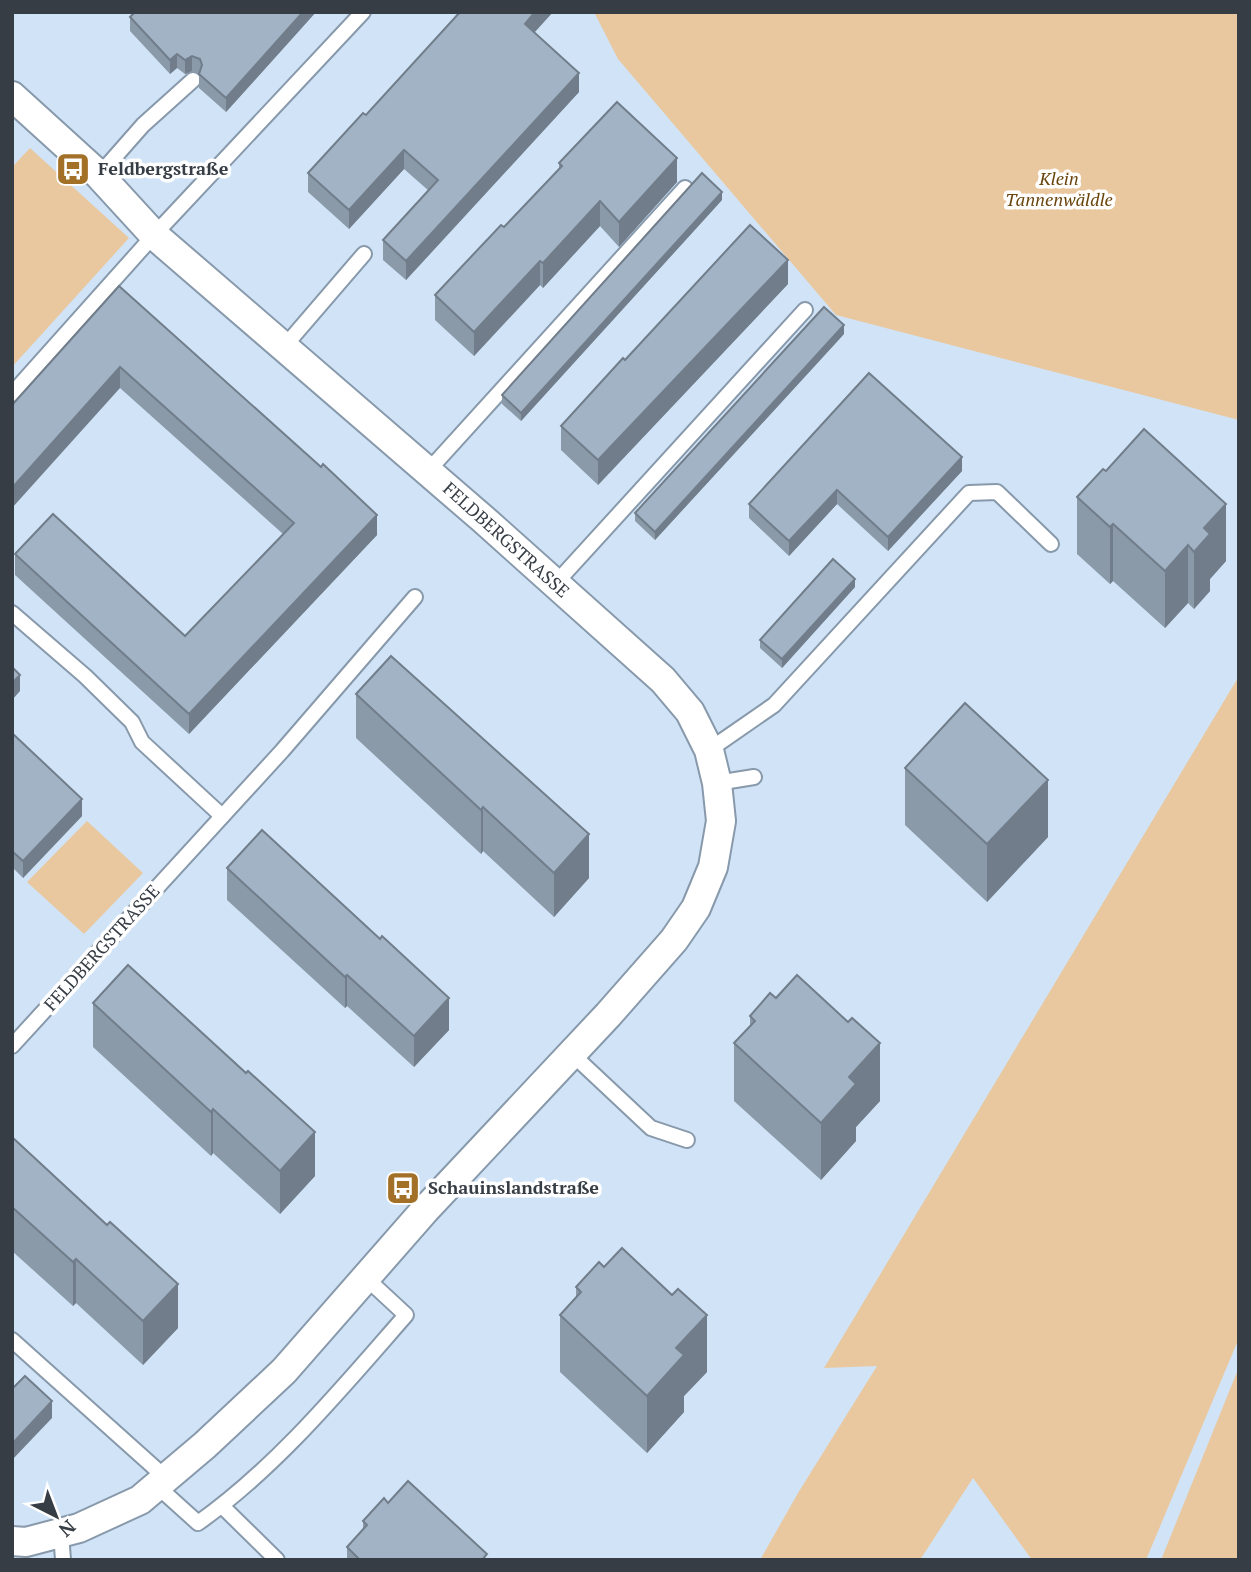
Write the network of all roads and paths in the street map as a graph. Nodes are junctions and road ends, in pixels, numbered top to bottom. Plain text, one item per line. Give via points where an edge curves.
1 (363, 12) edge
2 (193, 80) dead end
3 (12, 96) edge
4 (99, 176) junction
5 (685, 188) edge
6 (155, 234) junction
7 (364, 254) dead end
8 (805, 310) dead end
9 (284, 347) junction
10 (12, 394) edge
11 (428, 471) junction
12 (1051, 544) dead end
13 (555, 584) junction
14 (415, 597) dead end
15 (12, 613) edge
16 (709, 750) junction
17 (754, 776) dead end
18 (717, 783) junction
19 (222, 816) junction
20 (12, 1046) edge
21 (571, 1053) junction
22 (687, 1140) dead end
23 (365, 1277) junction
24 (12, 1340) edge
25 (161, 1482) junction
26 (222, 1506) junction
27 (12, 1541) edge
28 (62, 1546) edge
29 (277, 1560) edge

1 - 6 lane
2 - 4 lane via 143,125
3 - 4 street, FELDBERGSTRASSE
4 - 6 street, FELDBERGSTRASSE
5 - 11 lane
6 - 9 street, FELDBERGSTRASSE
6 - 10 lane
7 - 9 lane
8 - 13 lane
9 - 11 street, FELDBERGSTRASSE
11 - 13 street, FELDBERGSTRASSE
12 - 16 lane via 997,492 969,493 774,705
13 - 16 street, FELDBERGSTRASSE via 663,680 690,712
14 - 19 lane, FELDBERGSTRASSE
15 - 19 lane via 85,676 132,722 142,742
16 - 18 street, FELDBERGSTRASSE
17 - 18 lane
18 - 21 street via 721,821 713,867 696,908 674,940
19 - 20 lane, FELDBERGSTRASSE
21 - 22 lane via 651,1128
21 - 23 street
23 - 25 street via 284,1371
23 - 26 lane via 406,1315 268,1464
24 - 25 lane
25 - 26 lane via 198,1523
25 - 28 street via 141,1500 79,1528
26 - 29 lane
27 - 28 street

